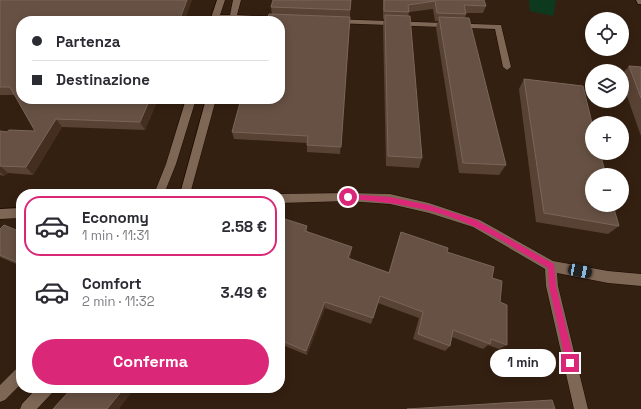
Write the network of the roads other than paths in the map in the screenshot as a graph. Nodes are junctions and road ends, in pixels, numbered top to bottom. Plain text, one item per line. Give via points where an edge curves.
1 (221, 0) edge
2 (237, 0) edge
3 (216, 16) edge
4 (233, 16) edge
5 (326, 20) edge
6 (507, 67) dead end
7 (189, 104) edge
8 (211, 104) edge
9 (161, 189) edge
10 (187, 189) edge
11 (285, 198) edge
12 (16, 213) edge
13 (0, 214) edge
14 (552, 266) junction
15 (641, 280) edge
16 (16, 379) edge
17 (42, 393) edge
18 (0, 395) edge
19 (27, 409) edge
20 (581, 409) edge

1 - 3 street
2 - 4 street
5 - 6 street via 498,27
7 - 9 street
8 - 10 street
11 - 14 street via 390,199 429,208 476,223
12 - 13 street
14 - 15 street via 608,277
14 - 20 street via 552,286
16 - 18 street
17 - 19 street

